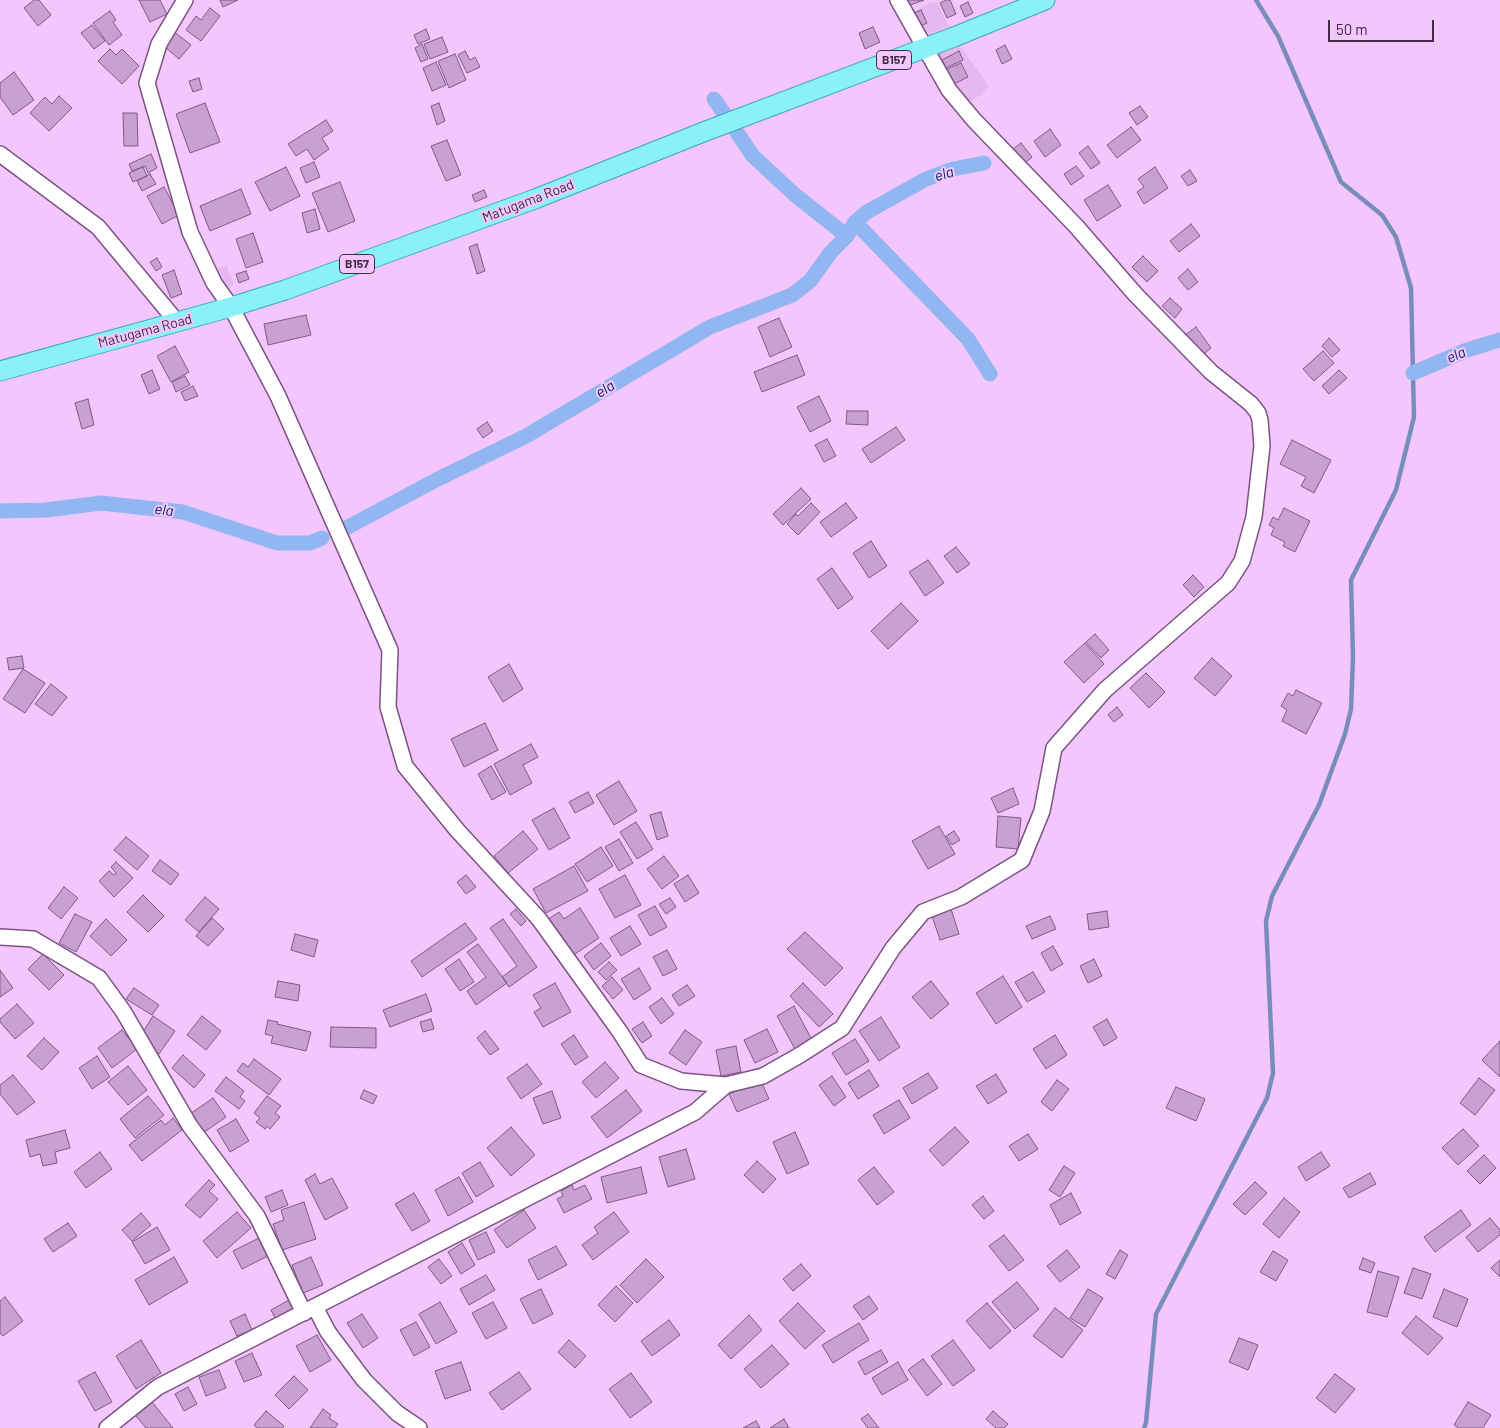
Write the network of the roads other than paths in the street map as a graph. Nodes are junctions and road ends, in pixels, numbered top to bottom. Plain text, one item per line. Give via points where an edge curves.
1 (185, 0) edge
2 (898, 0) edge
3 (1045, 0) edge
4 (926, 48) junction
5 (0, 154) edge
6 (231, 307) junction
7 (177, 322) junction
8 (0, 371) edge
9 (0, 937) edge
10 (726, 1085) junction
11 (310, 1310) junction
12 (107, 1428) edge
13 (419, 1428) edge

1 - 6 street via 159,44 147,83 190,232 214,283
2 - 4 street
3 - 4 main road, Matugama Road / B157
4 - 6 main road, Matugama Road / B157 via 484,218
4 - 10 street via 949,90 974,120 1076,226 1135,294 1211,372 1258,413 1262,446 1254,517 1242,561 1228,583 1105,690 1054,748 1042,812 1022,860 961,898 923,912 893,948 842,1028 762,1076
5 - 7 street via 98,227
6 - 7 main road, Matugama Road / B157
6 - 10 street via 278,396 390,650 388,707 405,766 457,830 539,919 641,1065 681,1081
7 - 8 main road, Matugama Road / B157
9 - 11 street via 33,939 99,978 123,1011 190,1126 257,1216
10 - 11 street via 695,1112
11 - 12 street via 158,1387
11 - 13 street via 364,1380 397,1413

